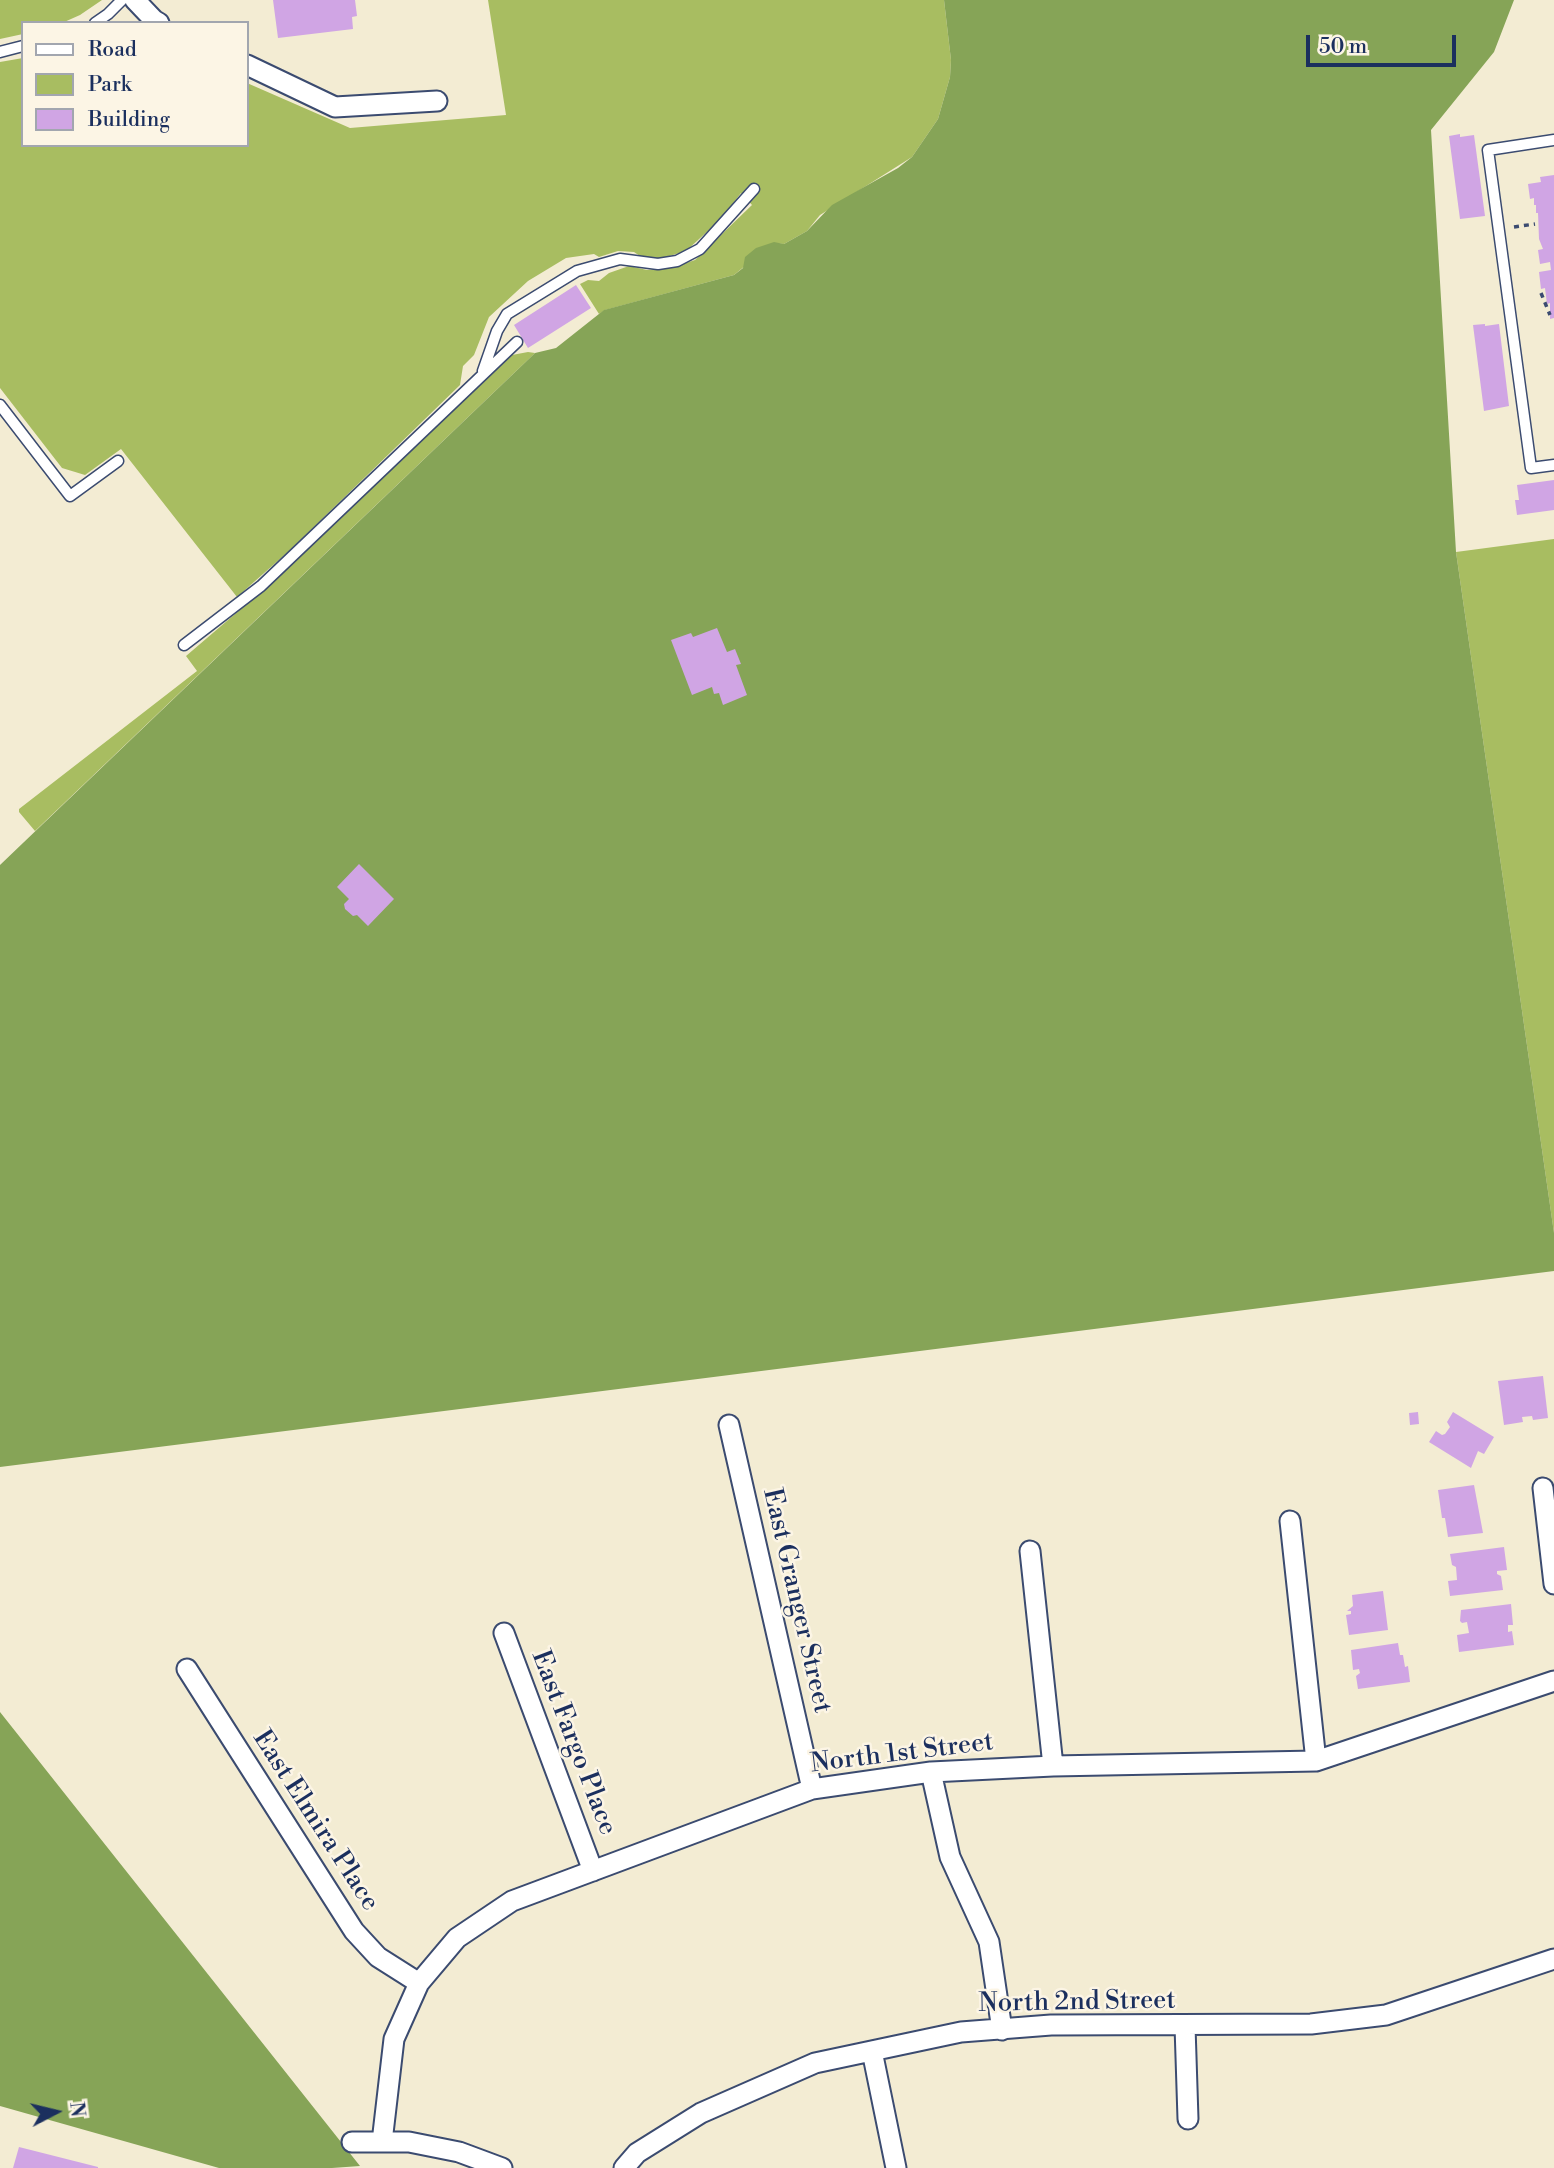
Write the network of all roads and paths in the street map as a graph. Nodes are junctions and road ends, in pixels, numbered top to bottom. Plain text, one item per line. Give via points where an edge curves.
1 (122, 0) edge
2 (135, 0) edge
3 (98, 21) edge
4 (156, 21) edge
5 (21, 47) edge
6 (0, 52) edge
7 (248, 65) edge
8 (437, 101) dead end
9 (1554, 140) edge
10 (754, 190) dead end
11 (1535, 224) dead end
12 (1514, 227) dead end
13 (1541, 293) dead end
14 (1550, 315) dead end
15 (517, 342) dead end
16 (482, 375) junction
17 (0, 405) edge
18 (118, 461) dead end
19 (1554, 465) edge
20 (184, 645) dead end
21 (729, 1425) dead end
22 (1542, 1488) dead end
23 (1290, 1521) dead end
24 (1030, 1551) dead end
25 (1554, 1584) edge
26 (504, 1633) dead end
27 (187, 1669) dead end
28 (1554, 1681) edge
29 (1316, 1761) junction
30 (1053, 1766) junction
31 (931, 1772) junction
32 (812, 1789) junction
33 (593, 1871) junction
34 (1554, 1959) edge
35 (419, 1983) junction
36 (1185, 2026) junction
37 (1002, 2030) junction
38 (872, 2051) junction
39 (1188, 2119) dead end
40 (352, 2142) dead end
41 (382, 2142) junction
42 (502, 2168) edge
43 (624, 2168) edge
44 (896, 2168) edge

1 - 3 lane
2 - 4 street
5 - 6 lane
7 - 8 street via 335,107
9 - 19 lane via 1488,150 1531,468
10 - 16 lane via 700,249 677,261 620,260 577,271 507,314
11 - 12 path
13 - 14 path
15 - 16 lane
16 - 20 lane via 261,586
17 - 18 lane via 70,496
21 - 32 street, East Granger Street
22 - 25 street
23 - 29 street
24 - 30 street
26 - 33 street, East Fargo Place
27 - 35 street, East Elmira Place via 354,1931 378,1957
28 - 29 street, North 1st Street
29 - 30 street, North 1st Street
30 - 31 street, North 1st Street
31 - 32 street, North 1st Street
31 - 37 street via 950,1857 989,1942
32 - 33 street, North 1st Street
33 - 35 street, North 1st Street via 512,1901 457,1938
34 - 36 street, North 2nd Street via 1386,2015 1311,2024
35 - 41 street, North 1st Street via 394,2039
36 - 37 street, North 2nd Street via 1051,2025
36 - 39 street
37 - 38 street, North 2nd Street via 961,2032
38 - 43 street, North 2nd Street via 815,2063 701,2113 637,2153
38 - 44 street
40 - 41 street
41 - 42 street via 459,2152

